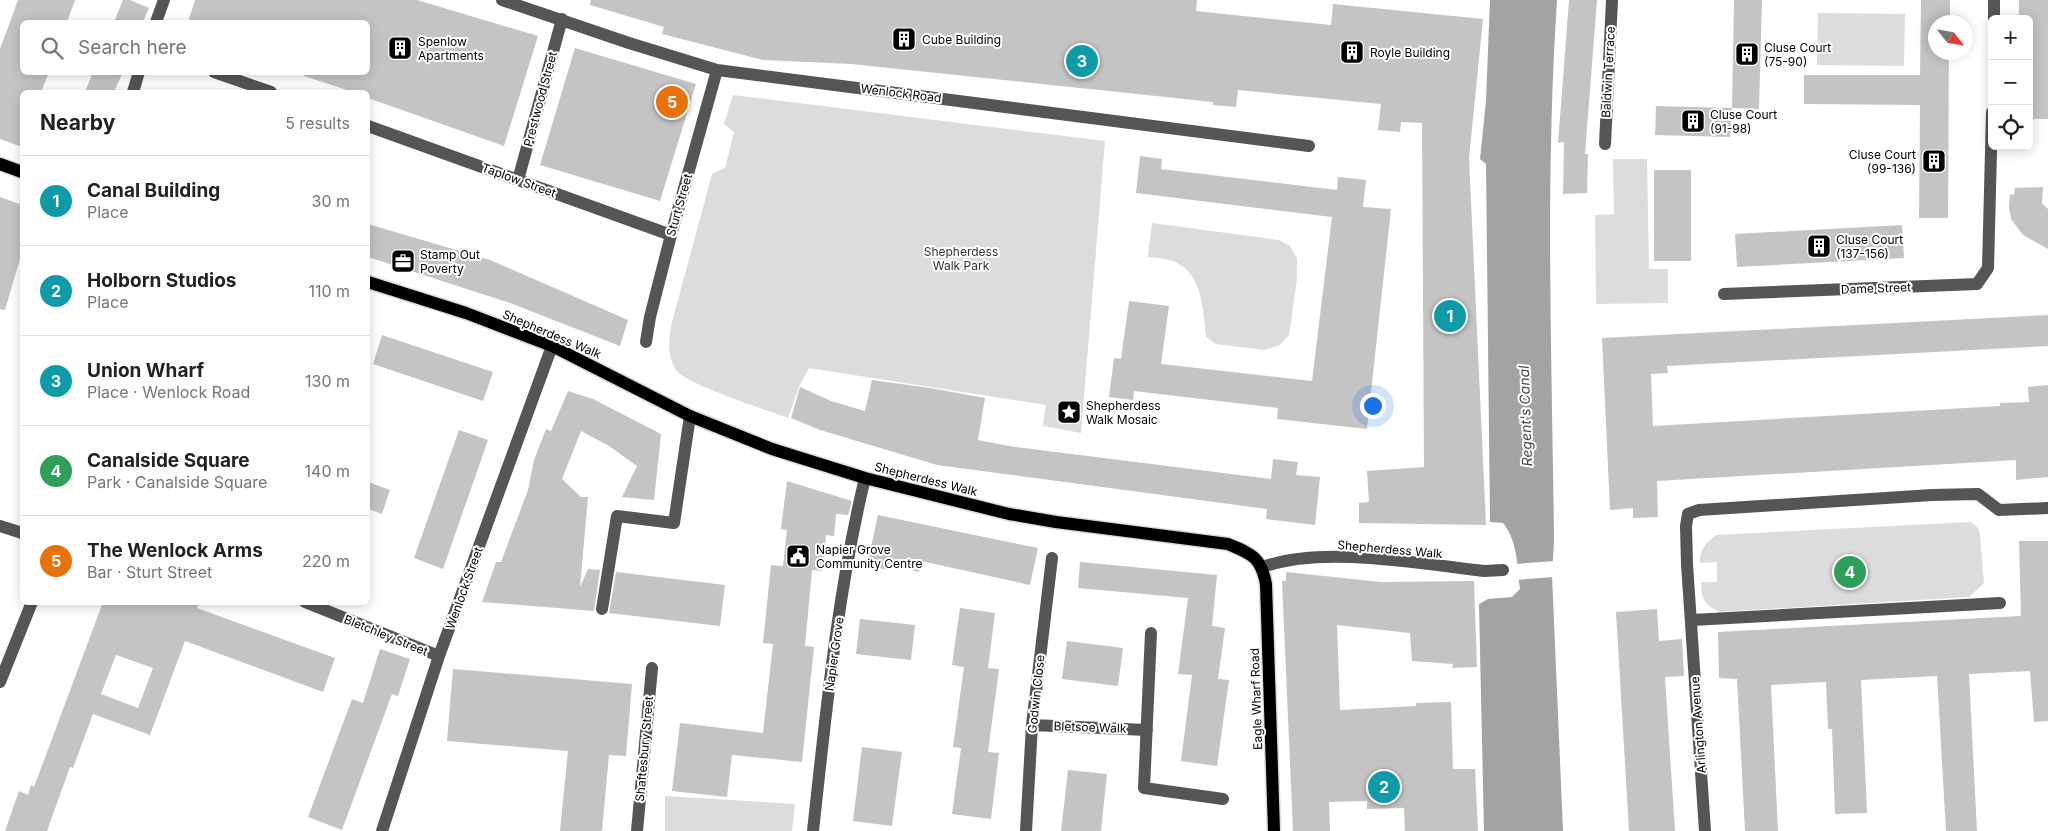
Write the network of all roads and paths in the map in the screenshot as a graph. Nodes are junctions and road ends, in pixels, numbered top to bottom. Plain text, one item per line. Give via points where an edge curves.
1 (164, 0) edge
2 (502, 0) edge
3 (1612, 0) edge
4 (1994, 0) edge
5 (1994, 15) edge
6 (562, 19) junction
7 (157, 20) edge
8 (717, 70) junction
9 (139, 75) edge
10 (223, 75) edge
11 (134, 90) edge
12 (265, 90) edge
13 (370, 127) edge
14 (1605, 144) dead end
15 (1309, 146) dead end
16 (1991, 150) edge
17 (0, 164) edge
18 (20, 171) edge
19 (518, 180) junction
20 (671, 235) junction
21 (370, 283) edge
22 (1724, 294) dead end
23 (646, 342) dead end
24 (552, 346) junction
25 (690, 416) junction
26 (865, 478) junction
27 (2048, 508) edge
28 (0, 526) edge
29 (20, 532) edge
30 (1052, 558) dead end
31 (1263, 567) junction
32 (1503, 570) dead end
33 (2000, 603) dead end
34 (31, 605) edge
35 (313, 605) edge
36 (602, 610) dead end
37 (1692, 620) junction
38 (1151, 633) dead end
39 (439, 656) junction
40 (652, 668) dead end
41 (0, 682) edge
42 (1032, 725) junction
43 (1147, 730) junction
44 (1223, 799) dead end
45 (382, 831) edge
46 (636, 831) edge
47 (813, 831) edge
48 (1026, 831) edge
49 (1274, 831) edge
50 (1705, 831) edge

1 - 7 street
2 - 6 street, Wenlock Road
3 - 14 street, Baldwin Terrace
4 - 5 street
6 - 8 street, Wenlock Road
6 - 19 street, Prestwood Street
8 - 15 street, Wenlock Road
8 - 20 street, Sturt Street
9 - 11 street
10 - 12 street
13 - 19 street, Taplow Street
16 - 22 street, Dame Street via 1988,268 1977,284
17 - 18 main road
19 - 20 street, Taplow Street
20 - 23 street, Sturt Street
21 - 24 main road, Shepherdess Walk via 466,313
24 - 25 main road, Shepherdess Walk
24 - 39 street, Wenlock Street
25 - 26 main road, Shepherdess Walk via 772,449
25 - 36 street via 674,523 617,516
26 - 31 main road, Shepherdess Walk via 1018,516 1228,544 1248,552
26 - 47 street, Napier Grove via 830,673
27 - 37 street, Arlington Avenue via 1999,510 1978,494 1699,510 1688,514 1686,526
28 - 29 street
30 - 42 street, Godwin Close
31 - 32 street, Shepherdess Walk via 1278,561 1346,556 1484,571
31 - 49 main road, Eagle Wharf Road
33 - 37 street
34 - 41 street
35 - 39 street, Bletchley Street
37 - 50 street, Arlington Avenue
38 - 43 street
39 - 45 street, Wenlock Street
40 - 46 street, Shaftesbury Street
42 - 43 street, Bletsoe Walk
42 - 48 street, Godwin Close
43 - 44 street via 1144,788

